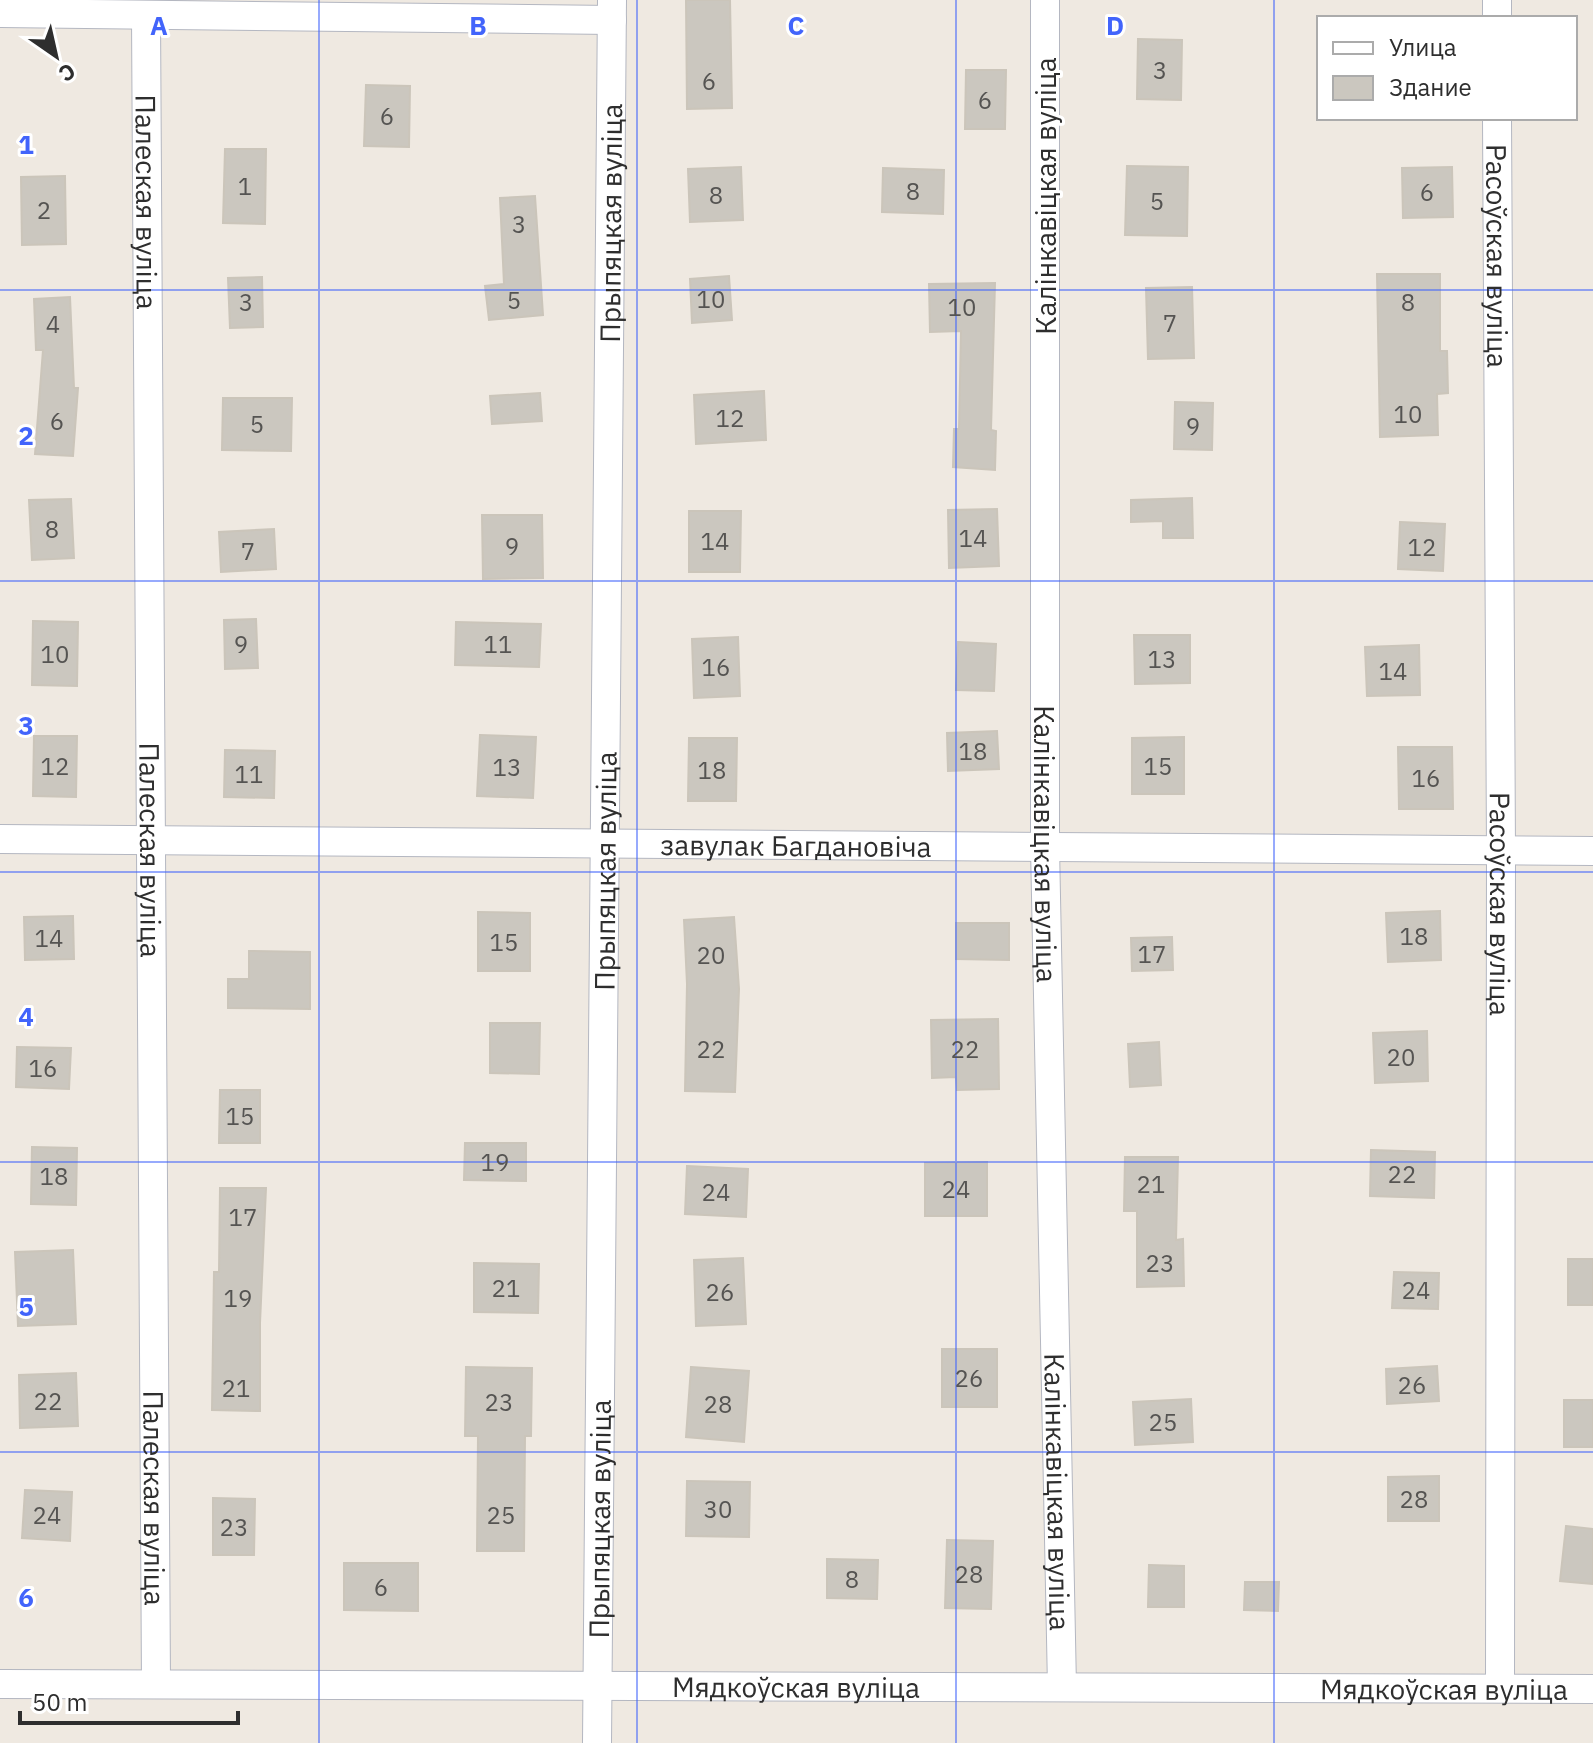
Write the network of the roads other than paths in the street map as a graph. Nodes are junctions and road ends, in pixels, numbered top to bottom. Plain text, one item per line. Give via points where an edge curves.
1 (1045, 0) edge
2 (612, 10) edge
3 (0, 13) edge
4 (146, 16) junction
5 (1497, 120) edge
6 (0, 839) edge
7 (153, 841) junction
8 (606, 844) junction
9 (1045, 847) junction
10 (1501, 850) junction
11 (1593, 851) edge
12 (0, 1684) edge
13 (156, 1684) junction
14 (598, 1686) junction
15 (1062, 1687) junction
16 (1500, 1688) junction
17 (1593, 1689) edge
18 (597, 1743) edge

1 - 9 street, Калінкавіцкая вуліца
2 - 4 street
2 - 8 street, Прыпяцкая вуліца
3 - 4 street
4 - 7 street, Палеская вуліца
5 - 10 street, Расоўская вуліца
6 - 7 street, завулак Багдановіча
7 - 8 street, завулак Багдановіча
7 - 13 street, Палеская вуліца
8 - 9 street, завулак Багдановіча
8 - 14 street, Прыпяцкая вуліца
9 - 10 street, завулак Багдановіча
9 - 15 street, Калінкавіцкая вуліца
10 - 11 street, завулак Багдановіча
10 - 16 street, Расоўская вуліца
12 - 13 street, Мядкоўская вуліца
13 - 14 street, Мядкоўская вуліца
14 - 15 street, Мядкоўская вуліца
14 - 18 street, Прыпяцкая вуліца
15 - 16 street, Мядкоўская вуліца
16 - 17 street, Мядкоўская вуліца

